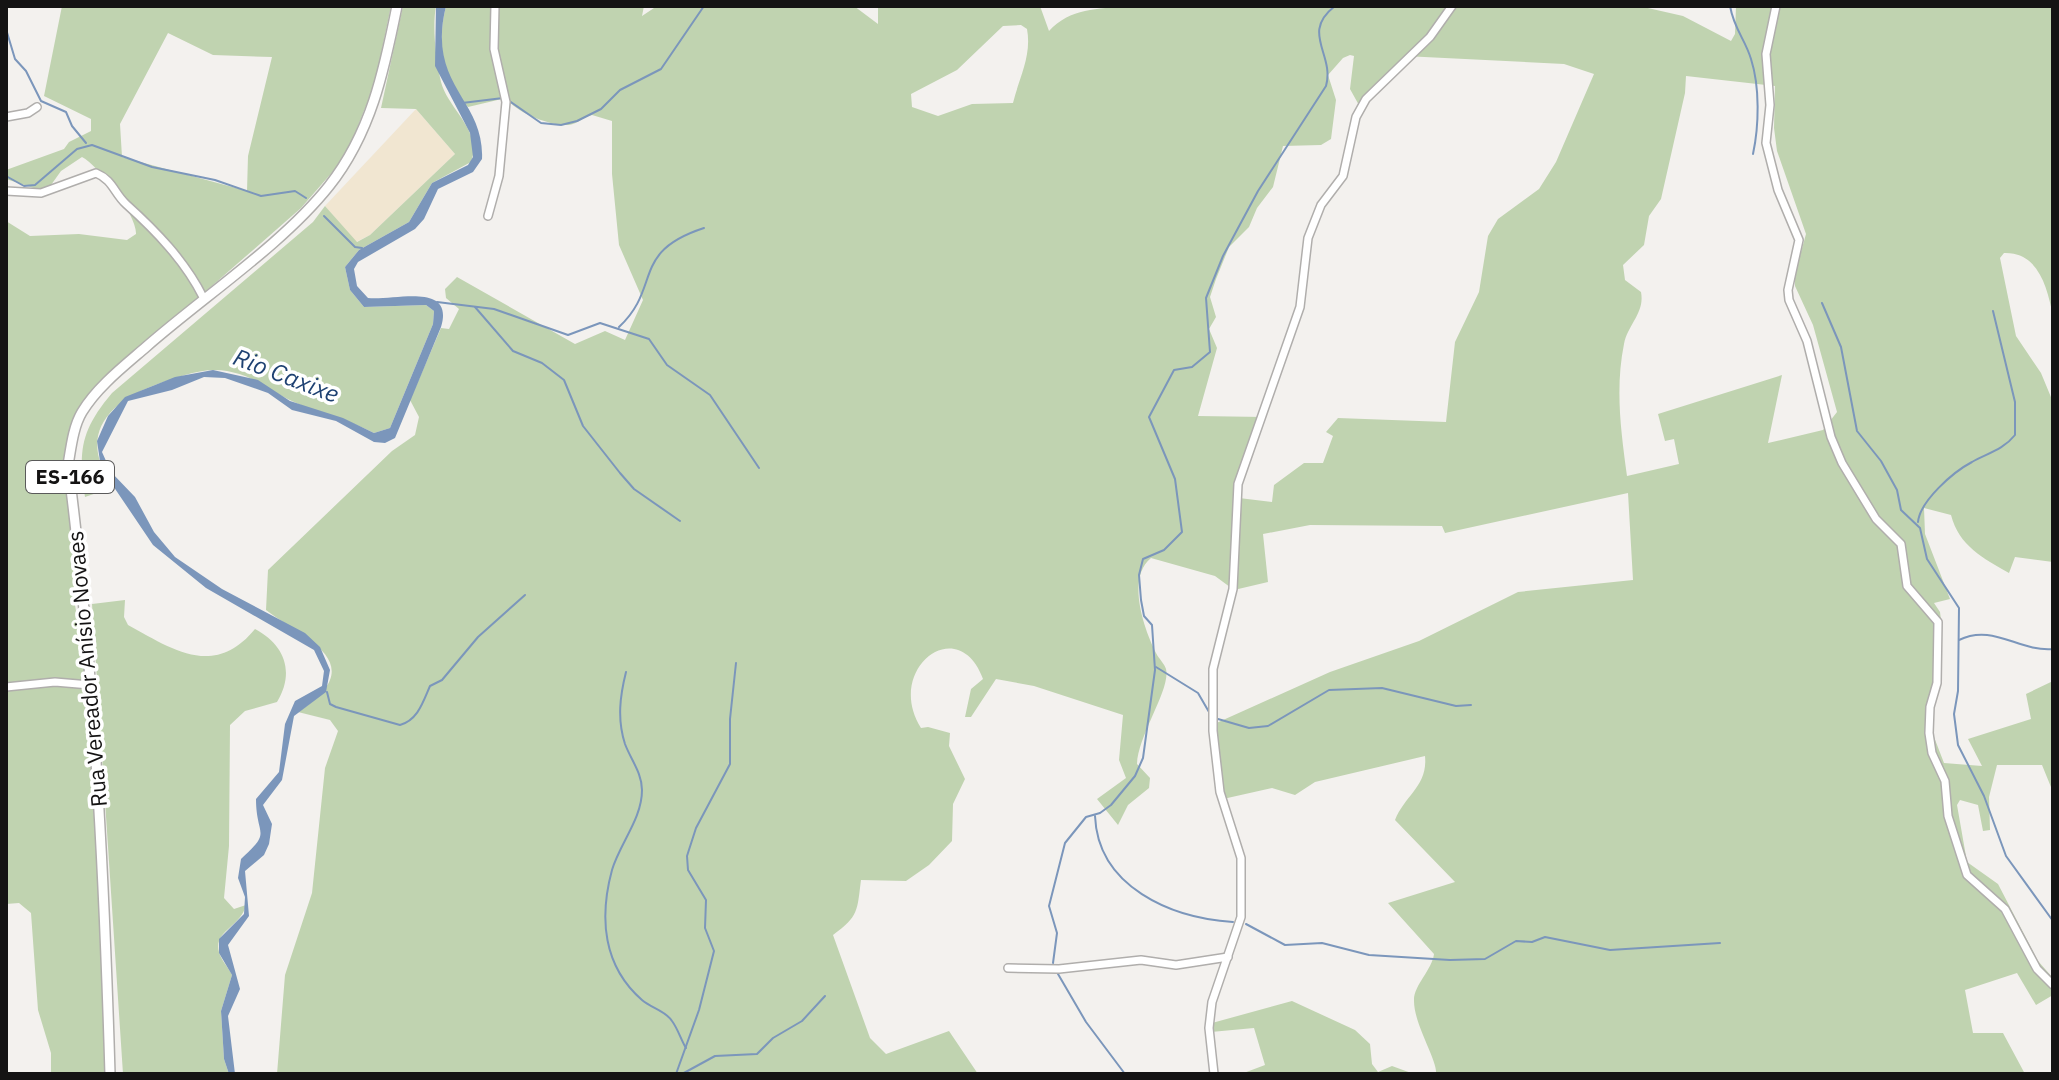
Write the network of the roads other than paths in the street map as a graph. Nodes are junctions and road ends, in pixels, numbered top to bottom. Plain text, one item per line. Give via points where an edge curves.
1 (397, 6) edge
2 (495, 6) edge
3 (1452, 6) edge
4 (1776, 6) edge
5 (37, 107) dead end
6 (6, 117) edge
7 (6, 191) edge
8 (488, 216) dead end
9 (203, 297) junction
10 (90, 685) junction
11 (6, 687) edge
12 (1228, 957) junction
13 (1008, 968) dead end
14 (2053, 985) edge
15 (110, 1074) edge
16 (1214, 1074) edge

1 - 9 main road, Rua Vereador Anísio Novaes / ES-166 via 367,126 344,164 301,218
2 - 8 street via 494,49 506,102 499,176
3 - 12 street via 1430,37 1366,99 1356,117 1343,176 1321,205 1308,238 1300,307 1238,484 1233,589 1213,669 1220,792 1241,858 1241,917
4 - 14 street via 1766,54 1766,143 1799,240 1789,300 1807,341 1836,450 1876,519 1901,544 1907,586 1938,622 1929,733 1967,875 2005,909 2037,969
5 - 6 street
7 - 9 street via 41,193 96,173 110,179 124,202 144,218 195,280
9 - 10 main road, Rua Vereador Anísio Novaes / ES-166 via 101,389 81,413 73,437 68,465
10 - 11 street
10 - 15 main road, Rua Vereador Anísio Novaes / ES-166
12 - 13 street via 1176,965 1141,960 1059,969
12 - 16 street via 1212,1002

